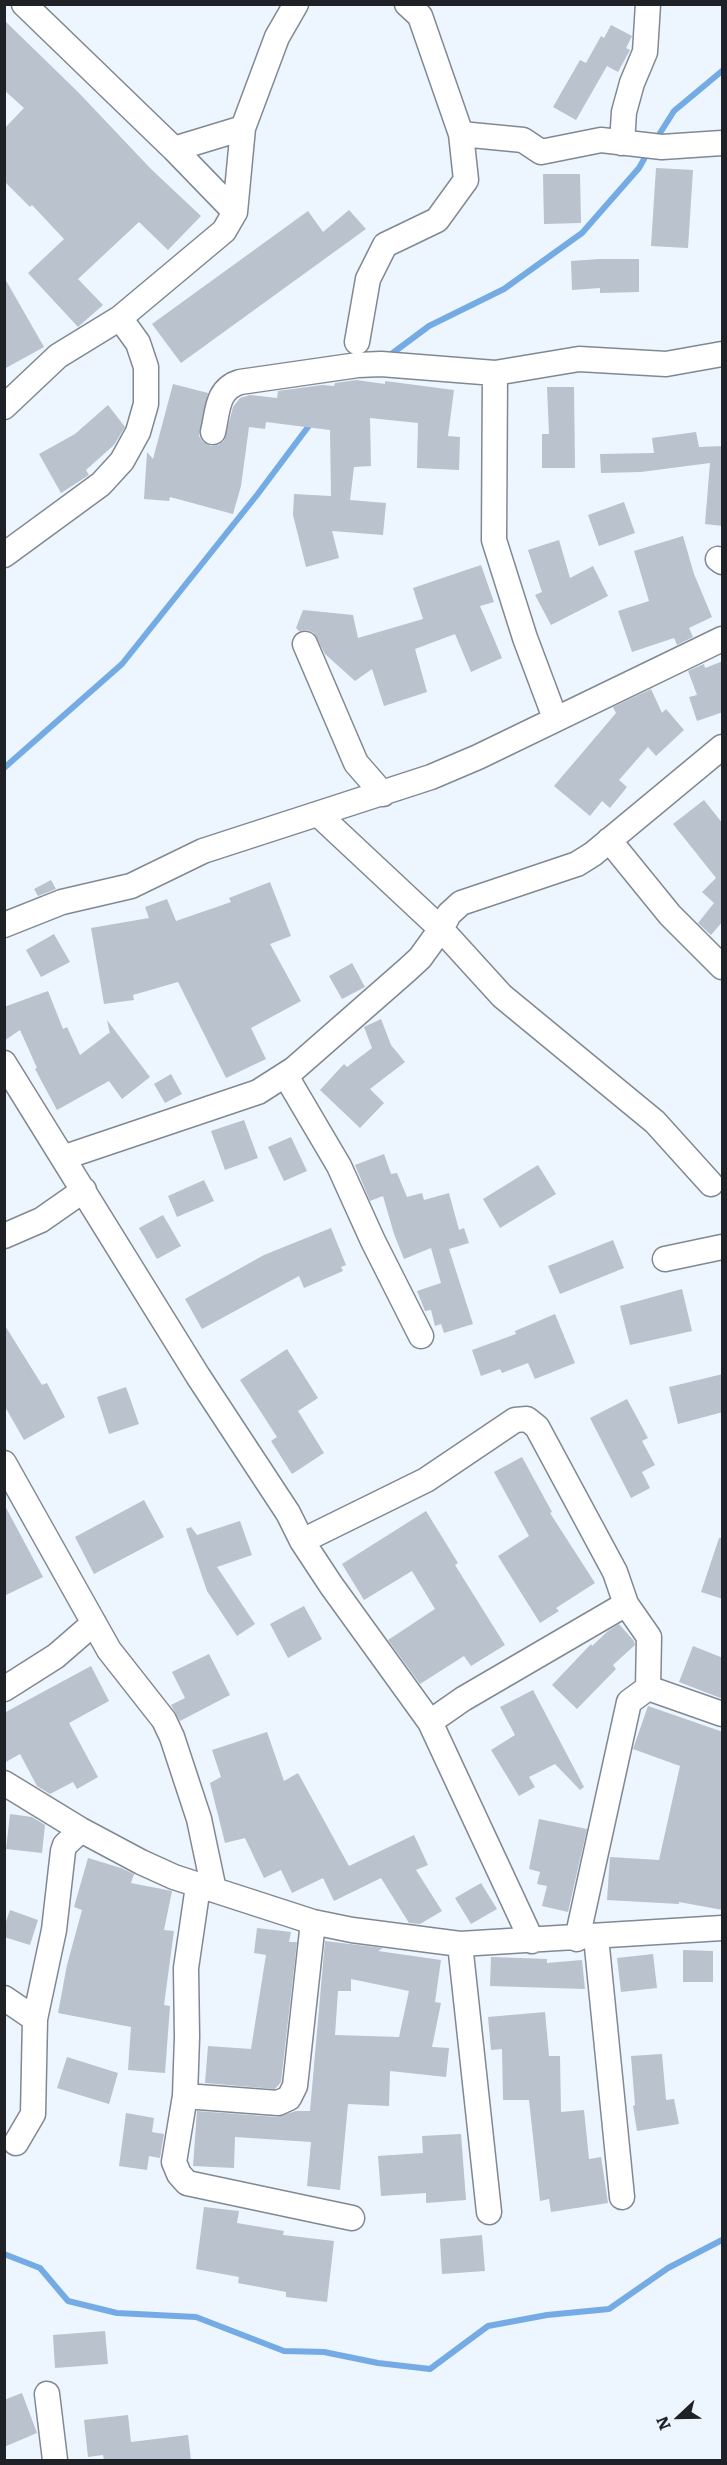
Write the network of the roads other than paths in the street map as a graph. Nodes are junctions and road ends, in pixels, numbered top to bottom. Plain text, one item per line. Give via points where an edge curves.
1 (24, 4) edge
2 (296, 4) edge
3 (648, 4) edge
4 (418, 8) edge
5 (243, 128) junction
6 (461, 134) junction
7 (622, 143) junction
8 (723, 143) edge
9 (174, 148) junction
10 (235, 212) junction
11 (120, 318) junction
12 (357, 342) dead end
13 (723, 354) edge
14 (495, 373) junction
15 (4, 407) edge
16 (213, 432) dead end
17 (4, 555) edge
18 (723, 639) edge
19 (305, 644) dead end
20 (555, 718) junction
21 (723, 747) edge
22 (382, 794) junction
23 (318, 814) junction
24 (609, 840) junction
25 (4, 925) edge
26 (441, 929) junction
27 (723, 967) edge
28 (4, 1063) edge
29 (286, 1076) junction
30 (65, 1157) junction
31 (719, 1183) edge
32 (84, 1190) junction
33 (4, 1236) edge
34 (723, 1247) edge
35 (664, 1259) dead end
36 (421, 1336) dead end
37 (4, 1463) edge
38 (302, 1541) junction
39 (626, 1604) junction
40 (94, 1623) junction
41 (648, 1688) junction
42 (4, 1689) edge
43 (723, 1714) edge
44 (430, 1722) junction
45 (4, 1783) edge
46 (81, 1830) junction
47 (206, 1888) junction
48 (313, 1922) junction
49 (723, 1928) edge
50 (587, 1938) junction
51 (532, 1941) junction
52 (460, 1944) junction
53 (4, 1998) edge
54 (35, 2019) junction
55 (185, 2096) junction
56 (16, 2143) dead end
57 (622, 2197) dead end
58 (489, 2212) dead end
59 (352, 2218) dead end
60 (47, 2394) dead end
61 (54, 2460) edge

1 - 9 street
2 - 5 street via 277,37
3 - 7 street via 645,52 624,112
4 - 6 street
5 - 9 street
5 - 10 street
6 - 7 street via 523,140 541,152 602,140
6 - 12 street via 466,180 437,220 385,245 368,279
7 - 8 street via 662,147
9 - 10 street
10 - 11 street via 224,231
11 - 15 street via 58,356
11 - 17 street via 138,343 146,368 146,404 138,432 122,461 101,484
13 - 14 street via 666,364 579,360
14 - 16 street via 381,364 240,382 223,392
14 - 20 street via 494,540
18 - 20 street
19 - 22 street via 356,763
20 - 22 street via 478,758
21 - 24 street
22 - 23 street
23 - 25 street via 203,851 131,886 62,902
23 - 26 street
24 - 26 street via 577,864 461,903
24 - 27 street via 670,915
26 - 29 street via 420,958
26 - 31 street via 501,996 655,1122
28 - 30 street
29 - 30 street via 258,1092
29 - 36 street via 339,1166
30 - 32 street
32 - 33 street via 48,1216
32 - 38 street
34 - 35 street
37 - 40 street
38 - 39 street via 426,1480 515,1420 527,1419 537,1427 615,1572
38 - 44 street
39 - 41 street via 649,1636
39 - 44 street
40 - 42 street via 63,1652
40 - 47 street via 172,1737 199,1819
41 - 43 street
41 - 50 street via 629,1702
44 - 51 street
45 - 46 street
46 - 47 street via 141,1862
46 - 54 street via 63,1851 54,1930
47 - 48 street
47 - 55 street via 186,1968
48 - 52 street
48 - 55 street via 295,2086 289,2098 278,2103
49 - 50 street
50 - 51 street
50 - 57 street
51 - 52 street
52 - 58 street
53 - 54 street
54 - 56 street via 33,2114
55 - 59 street via 174,2162 178,2174 188,2183
60 - 61 street

